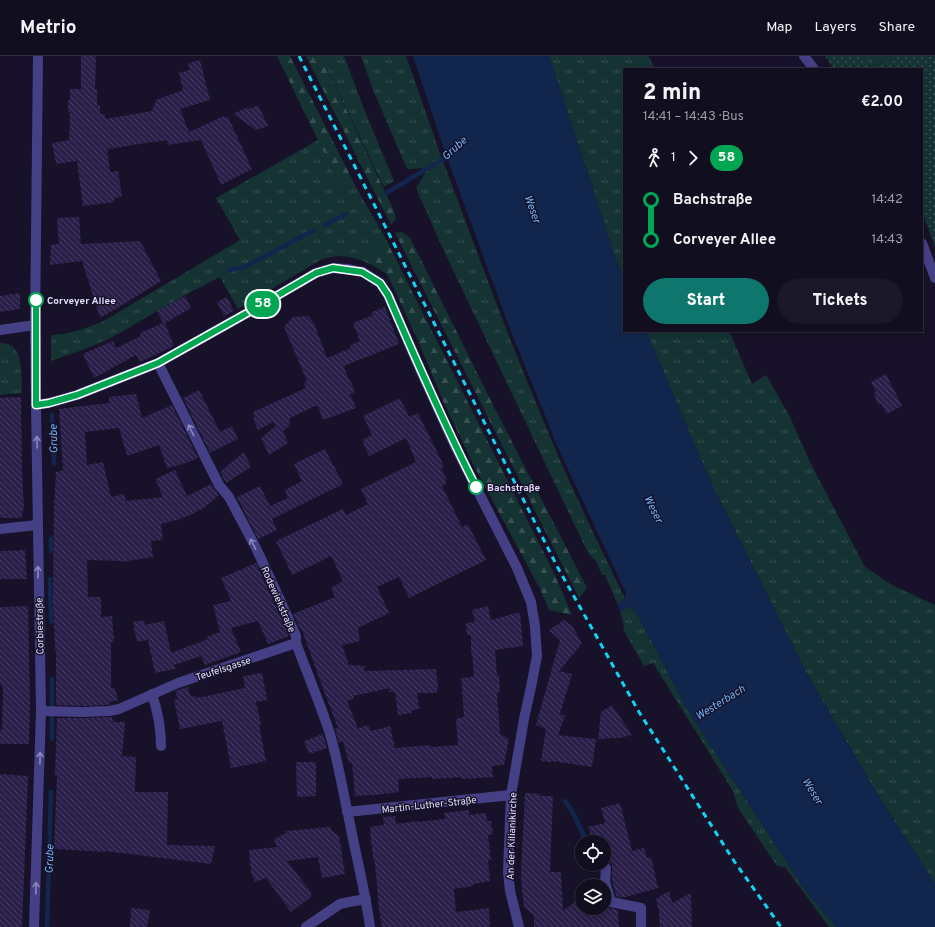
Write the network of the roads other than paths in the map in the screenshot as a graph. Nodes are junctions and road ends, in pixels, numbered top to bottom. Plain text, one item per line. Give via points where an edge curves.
1 (38, 56) edge
2 (804, 56) edge
3 (813, 68) edge
4 (923, 246) edge
5 (935, 278) edge
6 (35, 326) junction
7 (0, 330) edge
8 (158, 363) junction
9 (36, 405) junction
10 (37, 525) junction
11 (0, 529) edge
12 (296, 643) junction
13 (152, 694) junction
14 (48, 711) junction
15 (161, 746) dead end
16 (511, 795) junction
17 (347, 812) junction
18 (606, 871) edge
19 (366, 899) junction
20 (34, 927) edge
21 (306, 927) edge
22 (370, 927) edge
23 (519, 927) edge
24 (641, 927) edge

1 - 6 street
2 - 3 street
4 - 5 street
6 - 7 street
6 - 9 street, Corbiestraße
8 - 9 street via 77,395
12 -> 8 street, Rodewiekstraße via 296,636 256,548 229,498 216,480
8 - 16 street, An der Kilianikirche via 316,273 333,268 347,269 362,272 380,283 388,295 455,446 517,568 531,602 536,626 537,656
10 -> 9 street, Corbiestraße
10 - 11 street
14 -> 10 street, Corbiestraße
12 - 13 street, Teufelsgasse
12 - 17 street, Rodewiekstraße via 332,741
13 - 14 street, Teufelsgasse via 114,710
13 - 15 street via 161,731
20 -> 14 street, Corbiestraße
16 - 17 street, Martin-Luther-Straße
16 - 23 street, An der Kilianikirche via 508,872
17 - 19 street, Rodewiekstraße
18 - 24 street via 605,882 611,902 641,908
19 - 21 street via 340,904
19 - 22 street, Rodewiekstraße

